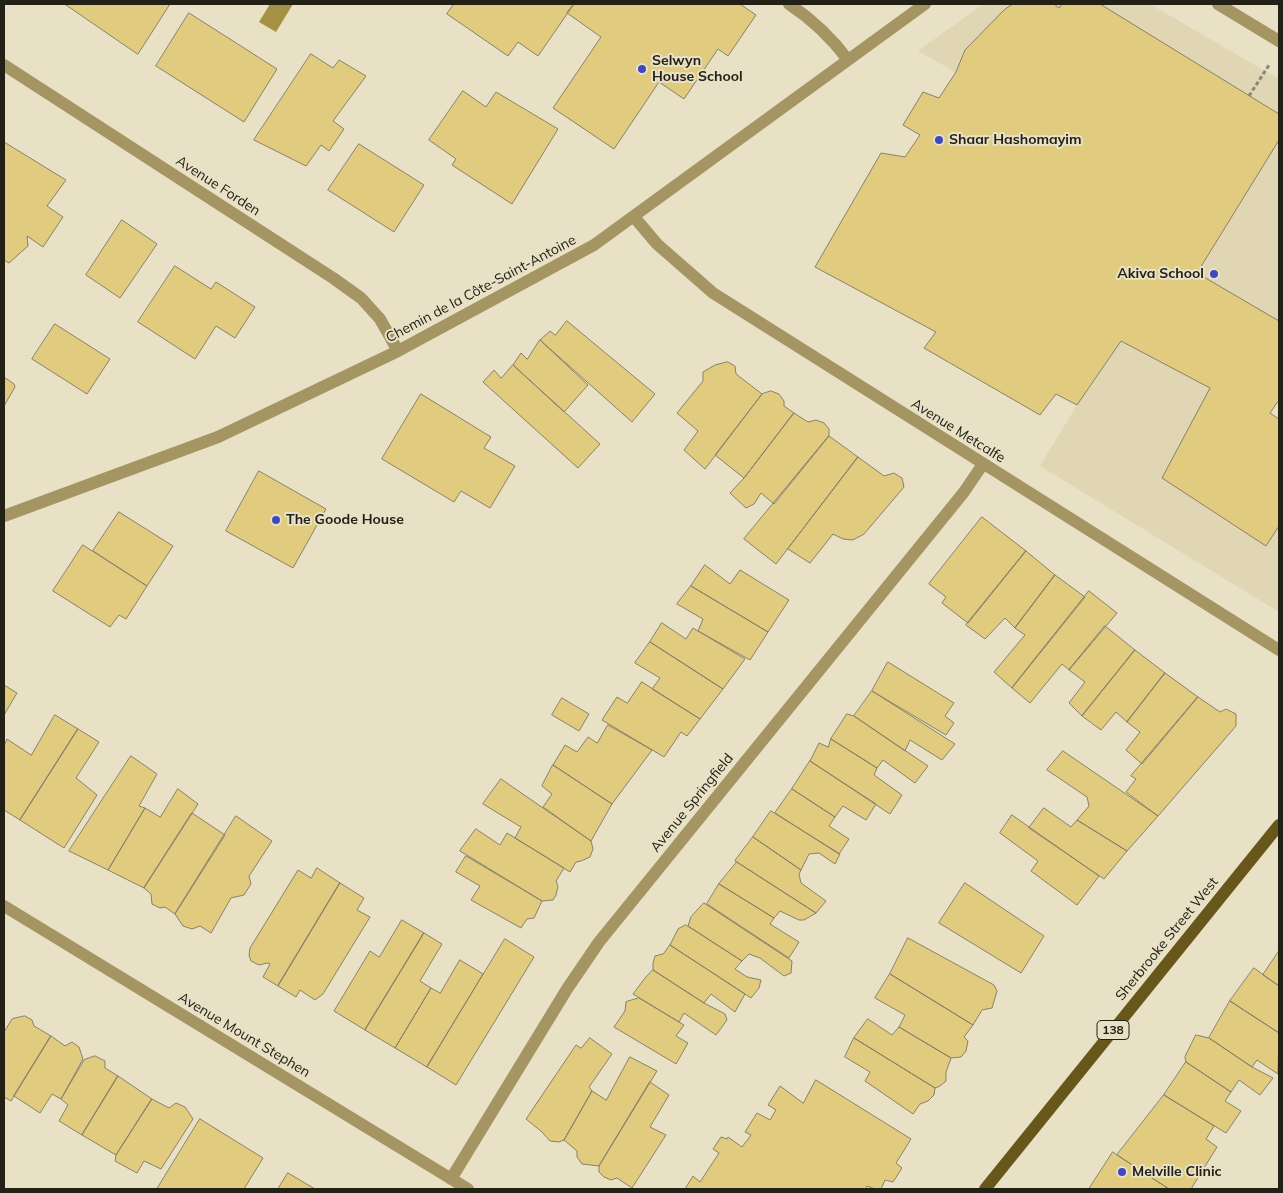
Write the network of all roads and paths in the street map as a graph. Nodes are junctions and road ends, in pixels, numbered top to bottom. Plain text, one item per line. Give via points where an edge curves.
1 (789, 4) edge
2 (925, 4) edge
3 (1218, 4) edge
4 (1279, 41) edge
5 (848, 60) junction
6 (4, 65) edge
7 (1269, 65) dead end
8 (1249, 96) dead end
9 (634, 218) junction
10 (398, 351) junction
11 (983, 464) junction
12 (4, 516) edge
13 (1279, 650) edge
14 (1279, 825) edge
15 (4, 906) edge
16 (451, 1179) junction
17 (468, 1189) edge
18 (984, 1189) edge

1 - 5 street via 825,32
2 - 5 street, Chemin de la Côte-Saint-Antoine
3 - 4 street
5 - 9 street, Chemin de la Côte-Saint-Antoine
6 - 10 street, Avenue Forden via 361,298 380,319
7 - 8 path
9 - 10 street, Chemin de la Côte-Saint-Antoine via 594,246
9 - 11 street, Avenue Metcalfe via 657,244 713,292
10 - 12 street, Chemin de la Côte-Saint-Antoine via 218,437
11 - 13 street, Avenue Metcalfe
11 - 16 street, Avenue Springfield via 964,492 598,942
14 - 18 main road, Sherbrooke Street West / 138
15 - 16 street, Avenue Mount Stephen
16 - 17 street, Avenue Mount Stephen

